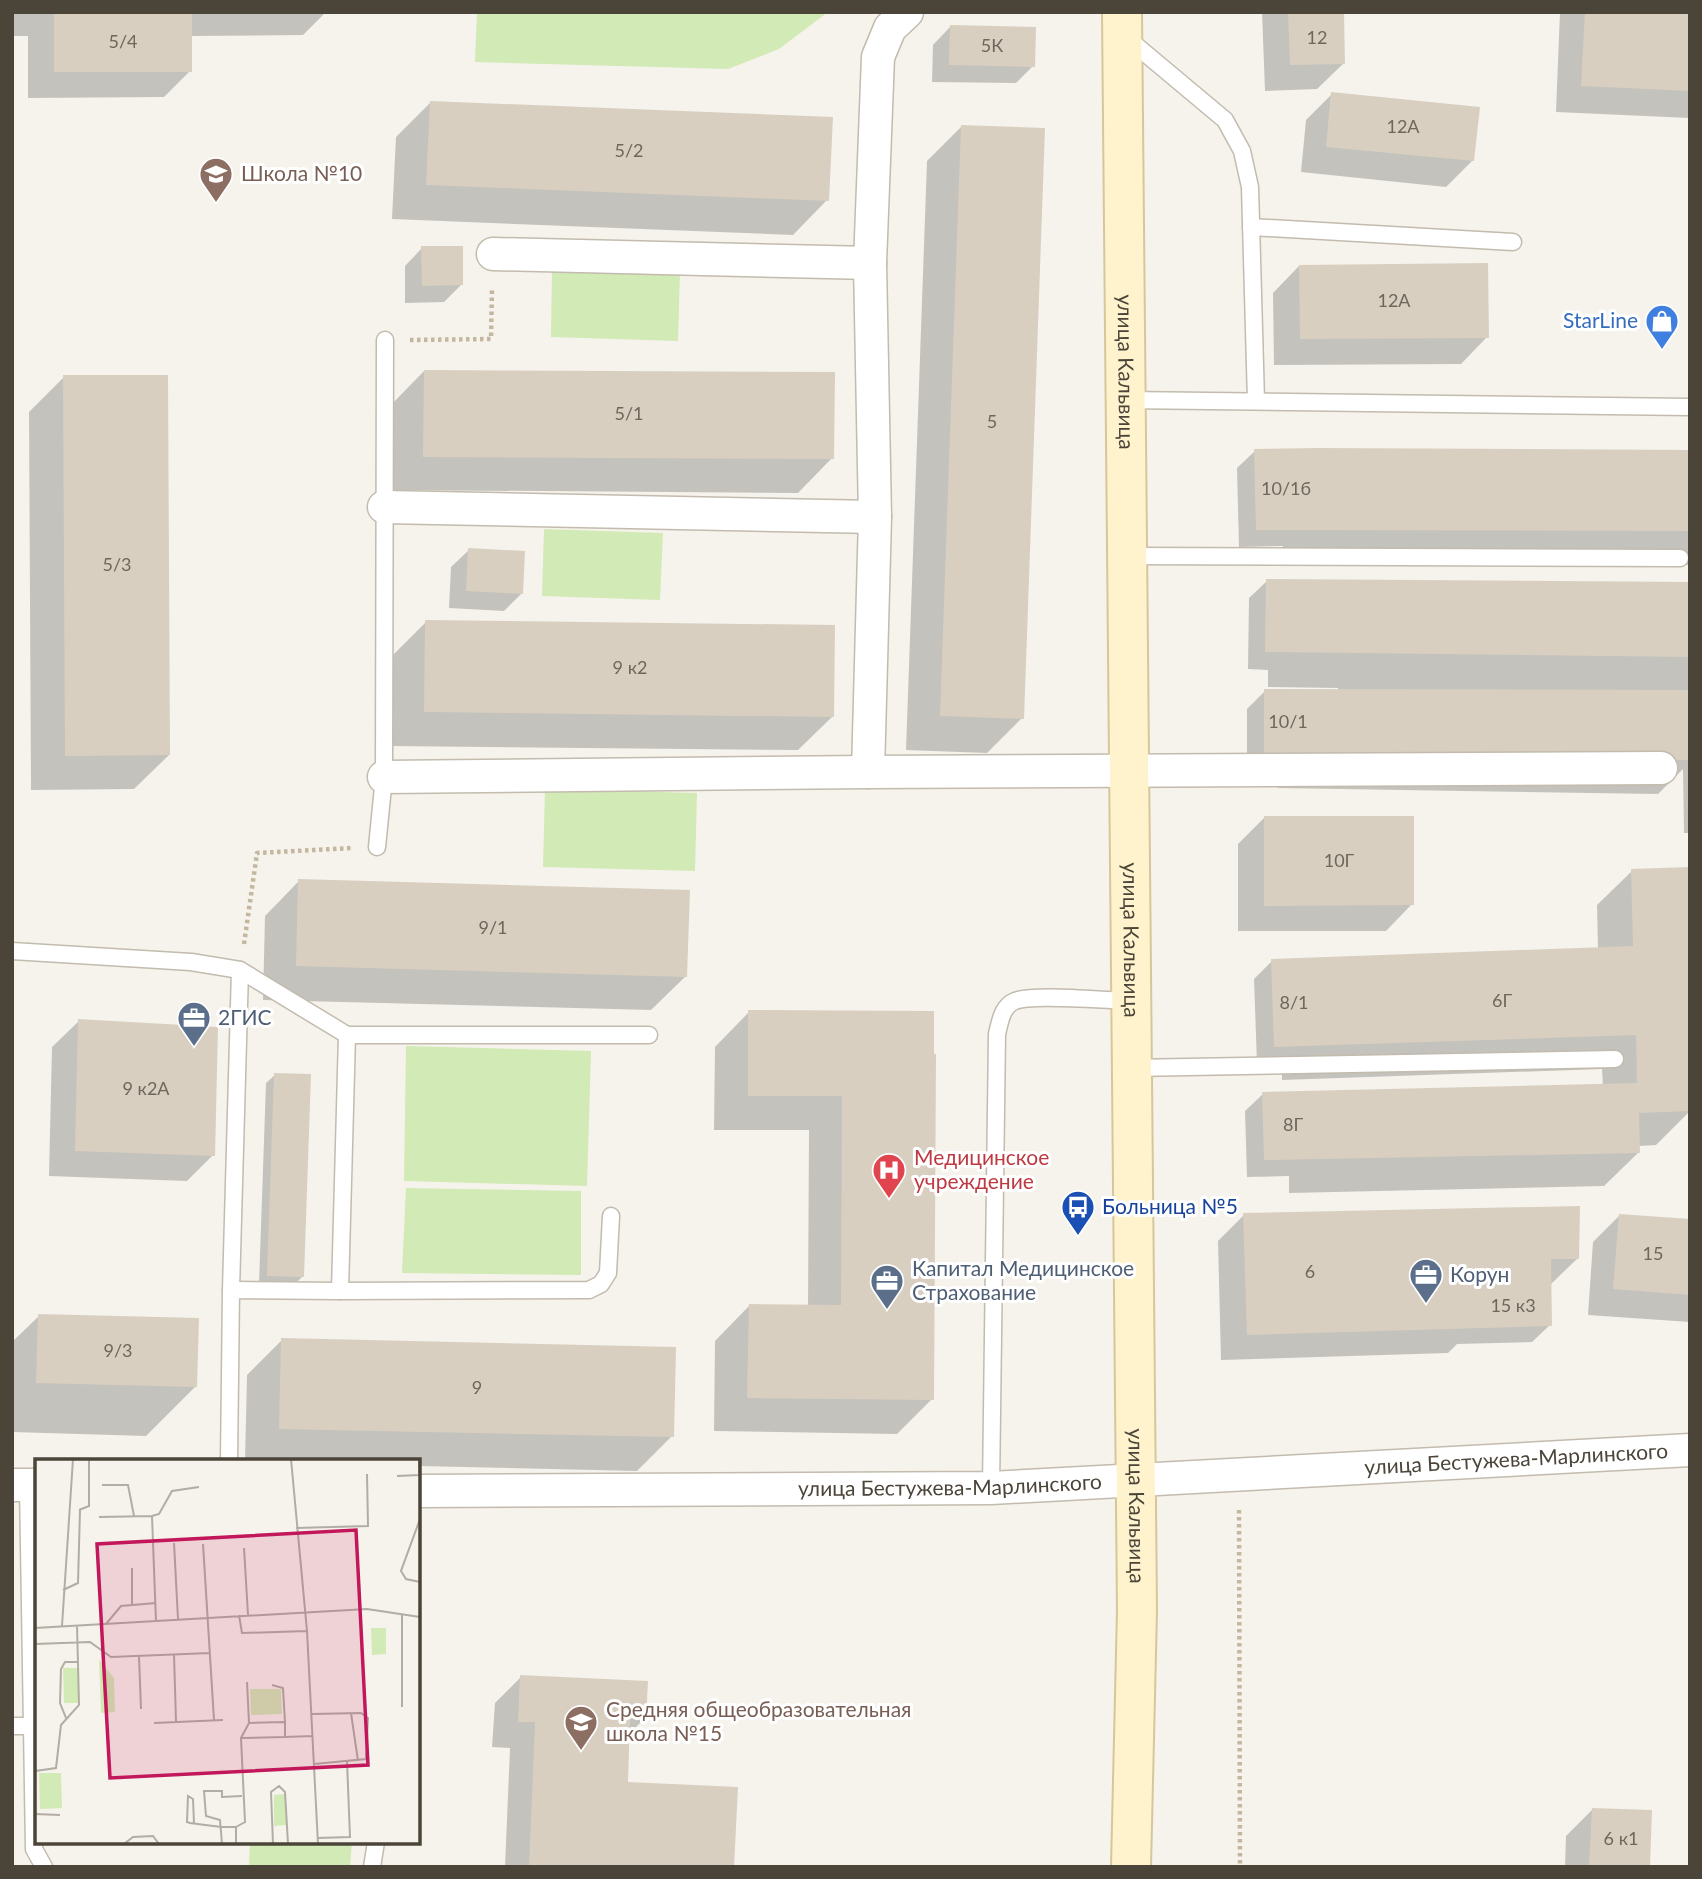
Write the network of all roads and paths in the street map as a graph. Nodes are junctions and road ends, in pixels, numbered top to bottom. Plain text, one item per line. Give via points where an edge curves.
1 (907, 12) edge
2 (1122, 23) edge
3 (1251, 227) junction
4 (1513, 242) dead end
5 (493, 254) joint
6 (870, 263) junction
7 (385, 340) joint
8 (1125, 400) junction
9 (1256, 401) junction
10 (1690, 407) edge
11 (384, 507) junction
12 (875, 517) junction
13 (1127, 556) junction
14 (1680, 558) dead end
15 (1661, 768) dead end
16 (1131, 771) junction
17 (867, 772) junction
18 (384, 778) junction
19 (377, 847) joint
20 (12, 951) edge
21 (240, 970) junction
22 (1132, 1001) junction
23 (347, 1034) junction
24 (649, 1035) dead end
25 (1615, 1059) dead end
26 (1132, 1068) junction
27 (611, 1216) dead end
28 (231, 1290) junction
29 (340, 1291) junction
30 (1690, 1450) edge
31 (229, 1459) edge
32 (1239, 1474) junction
33 (1135, 1479) junction
34 (26, 1485) edge
35 (991, 1488) junction
36 (420, 1491) edge
37 (12, 1726) edge
38 (33, 1726) junction
39 (35, 1804) edge
40 (376, 1844) edge
41 (44, 1867) edge
42 (372, 1867) edge
43 (1131, 1867) edge
44 (1240, 1867) edge

1 - 6 street via 890,28 878,57
2 - 3 lane via 1225,120 1242,151 1250,187
2 - 8 street, улица Кальвица
3 - 4 lane
3 - 9 lane
5 - 6 street
5 - 7 path via 491,339
6 - 12 street
7 - 11 lane
8 - 9 lane
8 - 13 street, улица Кальвица
9 - 10 lane
11 - 12 street
11 - 18 lane
12 - 17 street
13 - 14 lane
13 - 16 street, улица Кальвица
15 - 16 street
16 - 17 street
16 - 22 street, улица Кальвица
17 - 18 street
18 - 19 lane
19 - 21 path via 257,853
20 - 21 lane via 191,962
21 - 23 lane
21 - 28 lane
22 - 26 street, улица Кальвица
22 - 35 lane via 1035,998 1014,1001 1003,1012 997,1034
23 - 24 lane
23 - 29 lane
25 - 26 lane
26 - 33 street, улица Кальвица
27 - 29 lane via 608,1273 601,1284 589,1290
28 - 29 lane
28 - 31 lane
30 - 32 street, улица Бестужева-Марлинского
32 - 33 street, улица Бестужева-Марлинского
32 - 44 path
33 - 35 street, улица Бестужева-Марлинского
33 - 43 street, улица Кальвица
34 - 38 lane
35 - 36 street, улица Бестужева-Марлинского
37 - 38 lane
38 - 39 lane
39 - 41 lane via 34,1849
40 - 42 lane

